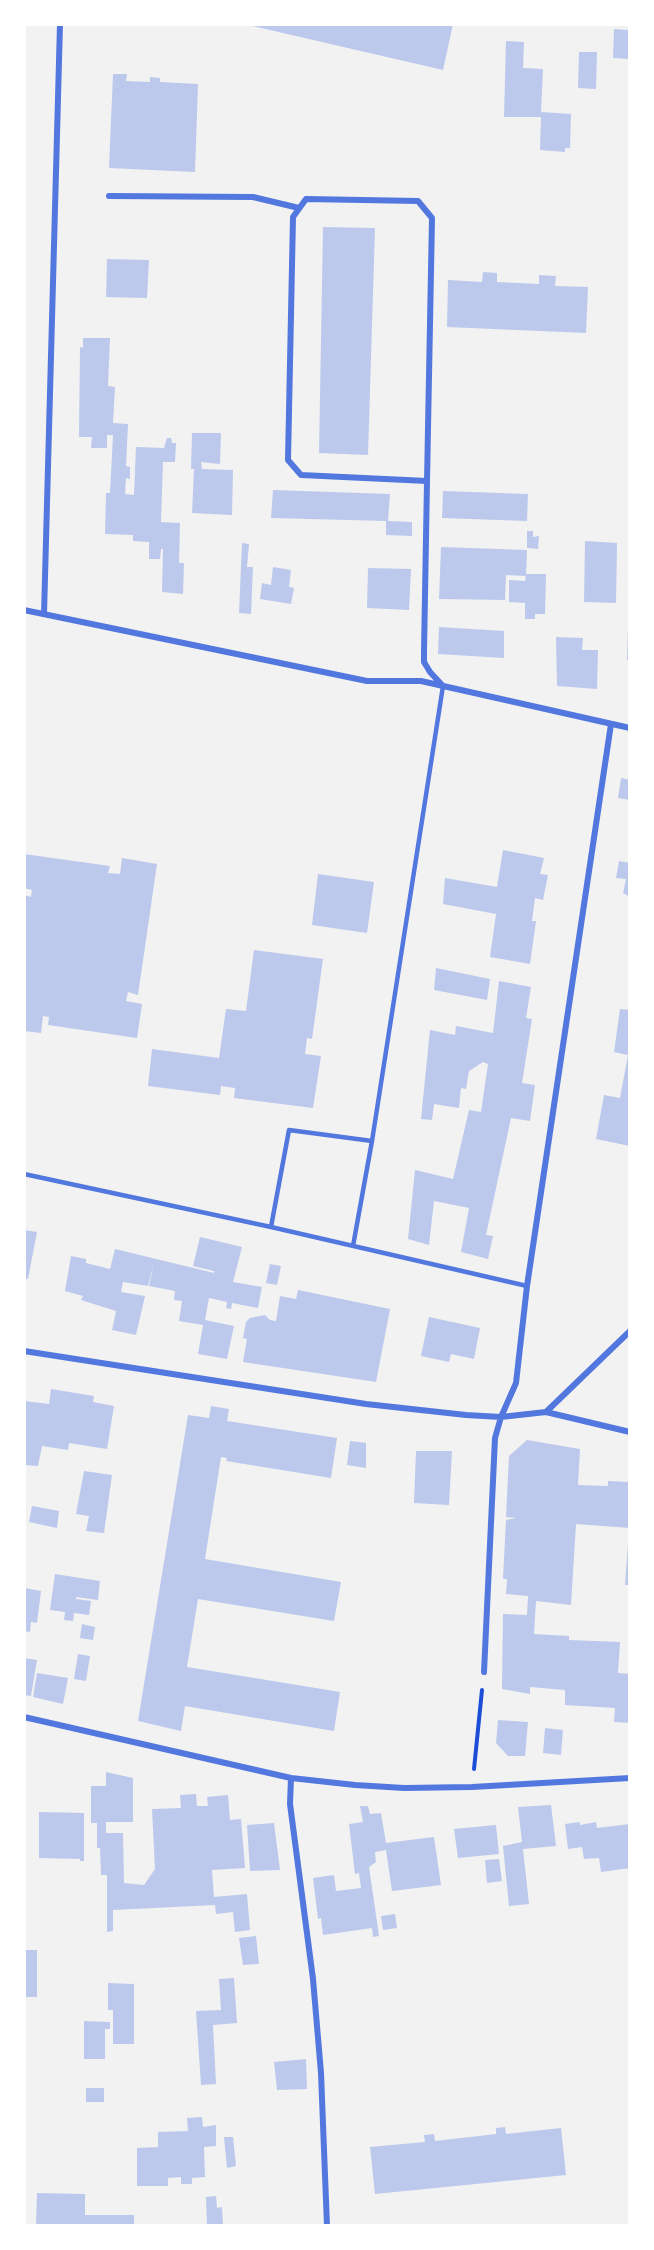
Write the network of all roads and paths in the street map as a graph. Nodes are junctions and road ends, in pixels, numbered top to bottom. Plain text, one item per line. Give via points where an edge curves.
1 (60, 24) edge
2 (109, 196) dead end
3 (299, 208) junction
4 (427, 481) junction
5 (24, 610) edge
6 (44, 614) junction
7 (443, 686) junction
8 (611, 724) junction
9 (630, 728) edge
10 (372, 1141) junction
11 (24, 1174) edge
12 (271, 1227) junction
13 (353, 1246) junction
14 (527, 1286) junction
15 (630, 1331) edge
16 (24, 1351) edge
17 (546, 1412) junction
18 (501, 1417) junction
19 (630, 1432) edge
20 (484, 1672) joint
21 (24, 1717) edge
22 (291, 1778) junction
23 (630, 1778) edge
24 (472, 1787) junction
25 (327, 2226) edge

1 - 6 street
2 - 3 street via 253,197
3 - 4 street via 293,217 288,460 301,475
3 - 4 street via 306,199 418,201 432,218
4 - 7 street via 424,663
5 - 6 street
6 - 7 street via 368,681 421,681
7 - 8 street
7 - 10 lane
8 - 9 street
8 - 14 street
10 - 12 lane via 289,1130
10 - 13 lane
11 - 12 lane
12 - 13 lane
13 - 14 lane
14 - 18 street via 516,1383
15 - 17 street
16 - 18 street via 366,1404
17 - 18 street
17 - 19 street
18 - 20 street via 495,1438
20 - 24 path
21 - 22 street
22 - 24 street via 404,1788
22 - 25 street via 290,1803 321,2073
23 - 24 street

